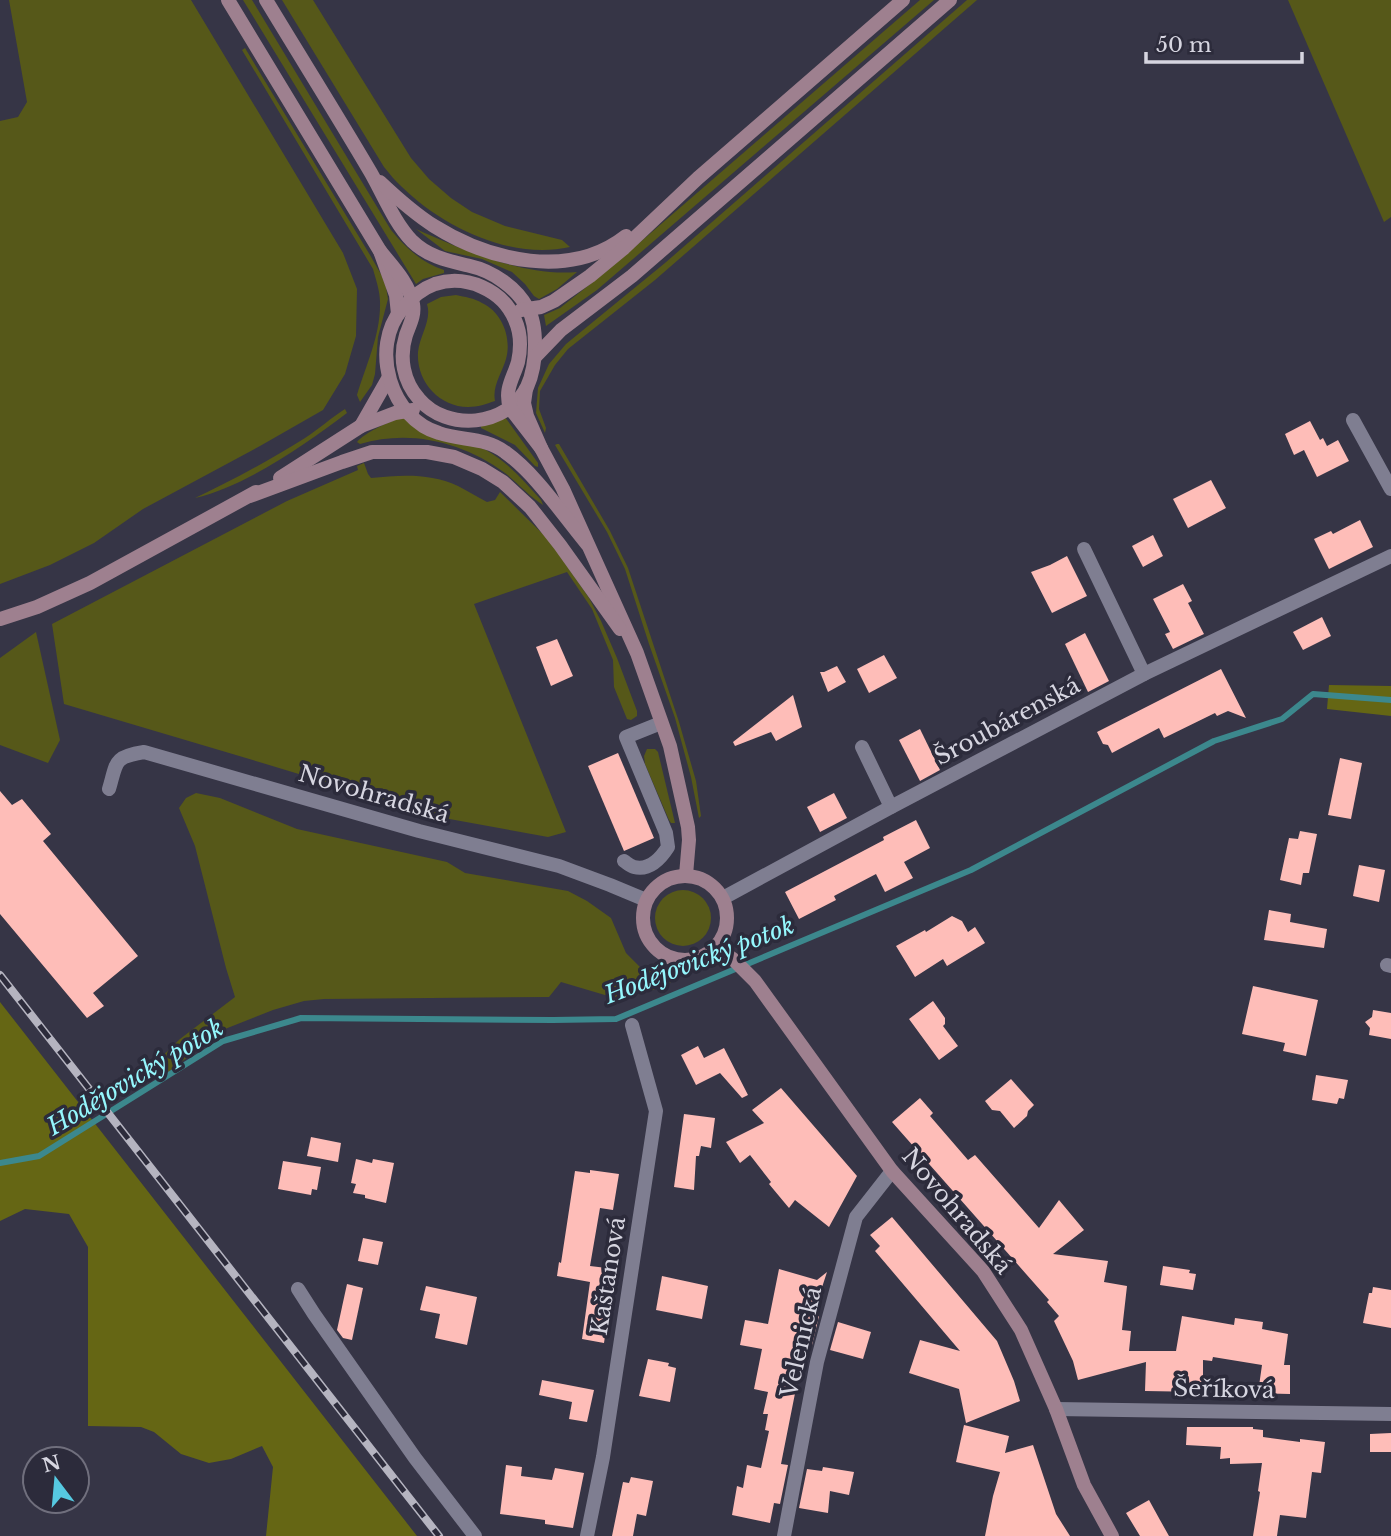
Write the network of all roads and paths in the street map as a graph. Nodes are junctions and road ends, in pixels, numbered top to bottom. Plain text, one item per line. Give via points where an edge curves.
1 (228, 0) edge
2 (266, 0) edge
3 (902, 0) edge
4 (950, 0) edge
5 (372, 174) junction
6 (698, 178) junction
7 (380, 251) junction
8 (411, 298) junction
9 (510, 308) junction
10 (529, 310) junction
11 (398, 314) junction
12 (535, 357) junction
13 (389, 377) junction
14 (526, 389) junction
15 (510, 408) junction
16 (407, 410) junction
17 (432, 411) junction
18 (1353, 421) dead end
19 (361, 426) junction
20 (541, 448) junction
21 (1391, 489) edge
22 (250, 496) junction
23 (587, 544) junction
24 (1084, 549) dead end
25 (1391, 556) edge
26 (0, 619) edge
27 (637, 653) junction
28 (1144, 674) junction
29 (661, 723) junction
30 (862, 747) dead end
31 (109, 789) dead end
32 (891, 807) junction
33 (688, 827) junction
34 (666, 833) junction
35 (624, 861) dead end
36 (686, 875) junction
37 (723, 898) junction
38 (646, 900) junction
39 (716, 947) junction
40 (632, 1025) dead end
41 (892, 1171) junction
42 (298, 1289) dead end
43 (1055, 1409) junction
44 (1391, 1414) edge
45 (475, 1536) edge
46 (587, 1536) edge
47 (783, 1536) edge
48 (1112, 1536) edge

1 - 7 main road
2 - 5 main road
3 - 6 main road
4 - 12 main road via 632,276 561,330
5 - 6 main road via 435,227 472,245 536,262 573,260 607,248
5 - 10 main road via 413,242 439,258 505,282
6 - 10 main road via 590,276 554,301
7 - 8 main road via 404,281
7 - 11 main road
8 - 9 main road via 435,284 462,281 488,290
8 - 11 main road
8 - 17 main road via 413,318 402,359 411,390
9 - 10 main road
9 - 15 main road via 520,349 508,388
10 - 12 main road
11 - 13 main road via 386,351
12 - 14 main road
13 - 16 main road
13 - 19 main road
14 - 15 main road
14 - 20 main road via 527,416
15 - 17 main road via 481,421 448,418
15 - 20 main road
16 - 17 main road
16 - 19 main road
16 - 23 main road via 439,433 489,442 503,450 521,464
18 - 21 street
19 - 22 main road
20 - 23 main road
22 - 26 main road via 90,583
22 - 27 main road via 372,452 454,457 503,482 530,507
23 - 27 main road
24 - 28 street
25 - 28 street, Šroubárenská
27 - 29 main road
28 - 32 street, Šroubárenská
29 - 33 main road
29 - 34 street via 626,737
30 - 32 street
31 - 38 street, Novohradská via 116,763 125,755 144,751 419,831 559,866
32 - 37 street, Šroubárenská
33 - 34 street
33 - 36 main road
34 - 35 street via 668,847 656,863 634,867
36 - 37 main road via 703,879
36 - 38 main road via 662,882
37 - 39 main road via 727,924
38 - 39 main road via 646,936 661,953 672,959 696,960
39 - 41 main road, Novohradská via 755,981
40 - 46 street, Kaštanová via 656,1111
41 - 43 main road, Novohradská via 983,1271 1021,1330
41 - 47 street, Velenická via 856,1217 817,1362
42 - 45 street
43 - 44 street, Šeříková
43 - 48 main road, Novohradská via 1084,1485

